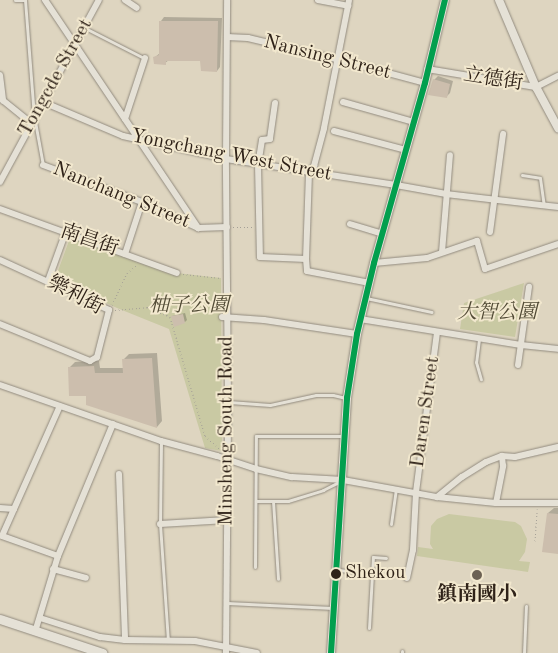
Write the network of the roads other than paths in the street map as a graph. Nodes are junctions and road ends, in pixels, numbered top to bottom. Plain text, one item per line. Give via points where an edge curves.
1 (15, 0) edge
2 (44, 0) edge
3 (99, 0) edge
4 (125, 0) edge
5 (227, 0) edge
6 (318, 0) edge
7 (445, 0) edge
8 (499, 0) edge
9 (349, 3) edge
10 (137, 8) dead end
11 (84, 28) junction
12 (227, 37) junction
13 (74, 43) junction
14 (145, 58) joint
15 (336, 59) junction
16 (427, 69) junction
17 (0, 75) edge
18 (558, 76) edge
19 (425, 83) junction
20 (536, 87) junction
21 (1, 100) edge
22 (43, 102) junction
23 (343, 102) dead end
24 (275, 103) dead end
25 (555, 115) edge
26 (125, 119) junction
27 (32, 120) junction
28 (414, 122) junction
29 (558, 128) edge
30 (334, 131) dead end
31 (503, 134) dead end
32 (140, 140) junction
33 (406, 150) junction
34 (450, 155) dead end
35 (226, 160) junction
36 (258, 164) junction
37 (43, 165) joint
38 (309, 173) junction
39 (522, 175) dead end
40 (0, 182) edge
41 (396, 184) junction
42 (446, 194) junction
43 (494, 199) junction
44 (142, 202) junction
45 (544, 206) junction
46 (558, 208) edge
47 (0, 209) edge
48 (350, 224) dead end
49 (227, 227) junction
50 (198, 228) junction
51 (490, 232) dead end
52 (65, 234) junction
53 (382, 234) junction
54 (558, 244) edge
55 (442, 252) junction
56 (124, 254) junction
57 (306, 259) junction
58 (0, 260) edge
59 (374, 263) junction
60 (177, 273) road end
61 (48, 281) junction
62 (370, 283) junction
63 (530, 287) dead end
64 (366, 298) junction
65 (432, 312) dead end
66 (224, 317) junction
67 (360, 319) junction
68 (0, 324) edge
69 (437, 332) junction
70 (357, 334) junction
71 (480, 338) junction
72 (521, 345) junction
73 (558, 349) edge
74 (518, 366) dead end
75 (481, 379) dead end
76 (0, 385) edge
77 (347, 398) junction
78 (228, 402) junction
79 (60, 406) junction
80 (113, 424) junction
81 (345, 436) junction
82 (161, 441) junction
83 (558, 447) edge
84 (502, 456) junction
85 (227, 459) junction
86 (256, 469) junction
87 (119, 474) dead end
88 (344, 480) junction
89 (396, 489) junction
90 (416, 492) junction
91 (437, 497) junction
92 (256, 501) junction
93 (273, 501) junction
94 (496, 503) junction
95 (558, 504) edge
96 (0, 508) edge
97 (14, 509) junction
98 (227, 520) junction
99 (160, 524) junction
100 (392, 524) dead end
101 (1, 537) edge
102 (58, 556) junction
103 (386, 558) dead end
104 (256, 567) dead end
105 (53, 569) junction
106 (337, 570) junction
107 (372, 573) junction
108 (86, 578) dead end
109 (407, 578) dead end
110 (278, 579) dead end
111 (227, 603) junction
112 (526, 606) dead end
113 (335, 608) junction
114 (40, 618) junction
115 (0, 619) edge
116 (369, 628) dead end
117 (35, 632) junction
118 (125, 640) junction
119 (168, 640) junction
120 (226, 649) edge
121 (102, 653) edge
122 (257, 653) edge
123 (331, 653) edge
124 (524, 653) edge

1 - 27 lane via 25,0
2 - 13 street
3 - 11 street, Tongcde Street
4 - 10 street
5 - 12 street, Minsheng South Road
6 - 9 street
7 - 16 street
8 - 20 street
9 - 15 street
11 - 13 street, Tongcde Street
11 - 14 lane
12 - 15 street, Nansing Street via 248,38
12 - 35 street, Minsheng South Road
13 - 22 street, Tongcde Street
13 - 26 street
14 - 26 street
15 - 19 street, Nansing Street
15 - 38 street via 324,128 314,166
16 - 19 street
16 - 20 street, 立德街
17 - 21 street
18 - 20 street, 立德街
19 - 28 street
20 - 25 street
21 - 27 street
22 - 27 street, Tongcde Street
22 - 32 street, Yongchang West Street
23 - 28 street
24 - 36 street via 270,139 262,140
25 - 29 street
26 - 32 street
27 - 37 lane
27 - 40 street, Tongcde Street
28 - 33 street
30 - 33 street
31 - 43 street
32 - 35 street, Yongchang West Street
32 - 50 street
33 - 41 street
34 - 42 street
35 - 36 street, Yongchang West Street
35 - 49 street, Minsheng South Road
36 - 38 street, Yongchang West Street
36 - 57 street via 260,257
37 - 44 street, Nanchang Street
38 - 41 street, Yongchang West Street
38 - 57 street
39 - 45 lane via 540,178
41 - 42 street, Yongchang West Street
41 - 53 street
42 - 43 street, Yongchang West Street
42 - 55 street
43 - 45 street, Yongchang West Street
43 - 51 street
44 - 50 street, Nanchang Street
44 - 56 street
45 - 46 street, Yongchang West Street
47 - 52 street, 南昌街
48 - 53 street
49 - 50 street
49 - 66 street, Minsheng South Road
52 - 56 street, 南昌街
52 - 61 street
53 - 59 street
54 - 55 street via 485,269 477,241
55 - 59 street via 427,258
56 - 60 street, 南昌街
57 - 62 street via 308,271
58 - 61 street, 樂利街
59 - 62 street
61 - 68 street, 樂利街 via 109,310 96,357 90,361
62 - 64 street
63 - 72 street
64 - 65 lane
64 - 67 street
66 - 70 street
66 - 78 street, Minsheng South Road
67 - 69 street
67 - 70 street
69 - 71 street
69 - 90 street, Daren Street
70 - 77 street
71 - 72 street
71 - 75 lane via 476,362
72 - 73 street
72 - 74 street
76 - 79 street
77 - 78 lane via 316,395 270,405
77 - 81 street
78 - 85 street, Minsheng South Road
79 - 80 street
79 - 97 street
80 - 82 street
80 - 102 street
81 - 86 lane via 256,436
81 - 88 street
82 - 85 street
82 - 99 lane
83 - 84 street via 515,458
84 - 91 street via 462,477
84 - 94 street
85 - 86 street
85 - 98 street, Minsheng South Road
86 - 88 street via 292,477
86 - 92 lane
87 - 118 street
88 - 89 street
88 - 93 lane via 288,501
88 - 106 street
89 - 90 street
89 - 100 lane
90 - 91 street
90 - 109 street, Daren Street via 413,550
91 - 94 street
92 - 93 lane
92 - 104 lane
93 - 110 lane
94 - 95 street
96 - 97 street
97 - 101 street
98 - 99 street
98 - 111 street, Minsheng South Road
99 - 119 lane
101 - 102 street
102 - 105 street
103 - 107 lane via 373,557
105 - 108 street
105 - 114 street
106 - 107 lane
106 - 113 street
107 - 116 lane
111 - 113 lane
111 - 120 street, Minsheng South Road
112 - 124 lane
113 - 123 street
114 - 117 street
114 - 118 street via 100,637
115 - 117 main road
117 - 121 main road
118 - 119 street
119 - 120 street via 194,641
120 - 122 street

